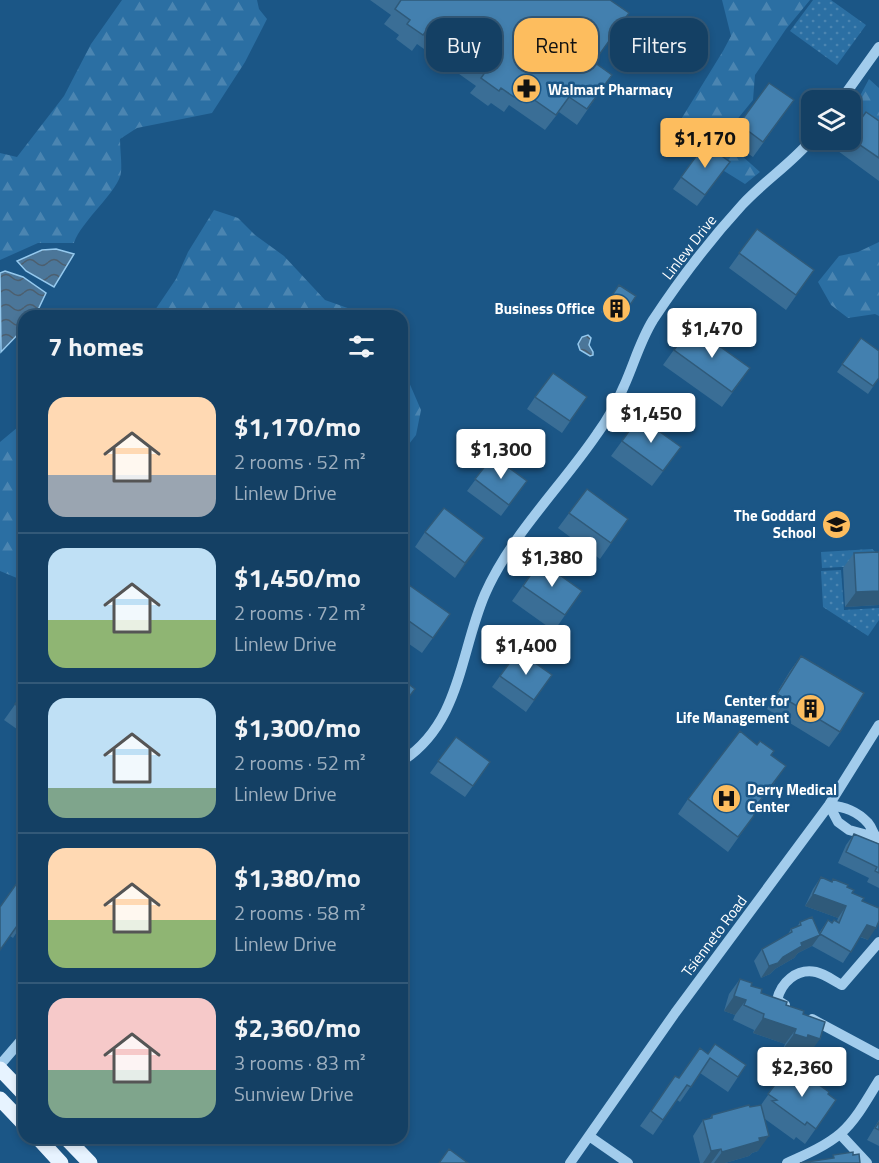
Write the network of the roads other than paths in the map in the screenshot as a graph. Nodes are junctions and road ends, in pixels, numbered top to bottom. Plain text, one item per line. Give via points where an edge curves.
1 (879, 47) edge
2 (848, 90) edge
3 (802, 150) edge
4 (879, 725) edge
5 (408, 756) edge
6 (829, 805) junction
7 (878, 837) edge
8 (879, 942) edge
9 (18, 1044) edge
10 (879, 1055) edge
11 (0, 1067) edge
12 (879, 1080) edge
13 (18, 1087) edge
14 (0, 1099) edge
15 (18, 1118) edge
16 (840, 1134) junction
17 (589, 1136) junction
18 (44, 1144) edge
19 (72, 1144) edge
20 (61, 1163) edge
21 (90, 1163) edge
22 (570, 1163) edge
23 (628, 1163) edge
24 (788, 1163) edge
25 (867, 1163) edge

1 - 2 street
3 - 5 street, Linlew Drive via 743,204 653,320 607,419 489,585 444,716 427,740
4 - 6 street, Tsienneto Road
6 - 7 street via 848,807
6 - 7 street via 843,826
6 - 17 street, Tsienneto Road
8 - 10 street via 842,985 818,972 802,973 784,984 777,1000
9 - 11 street
11 - 13 main road
12 - 16 street
14 - 15 main road
16 - 24 street
16 - 25 street
17 - 22 street, Tsienneto Road
17 - 23 street
18 - 20 main road
19 - 21 main road

